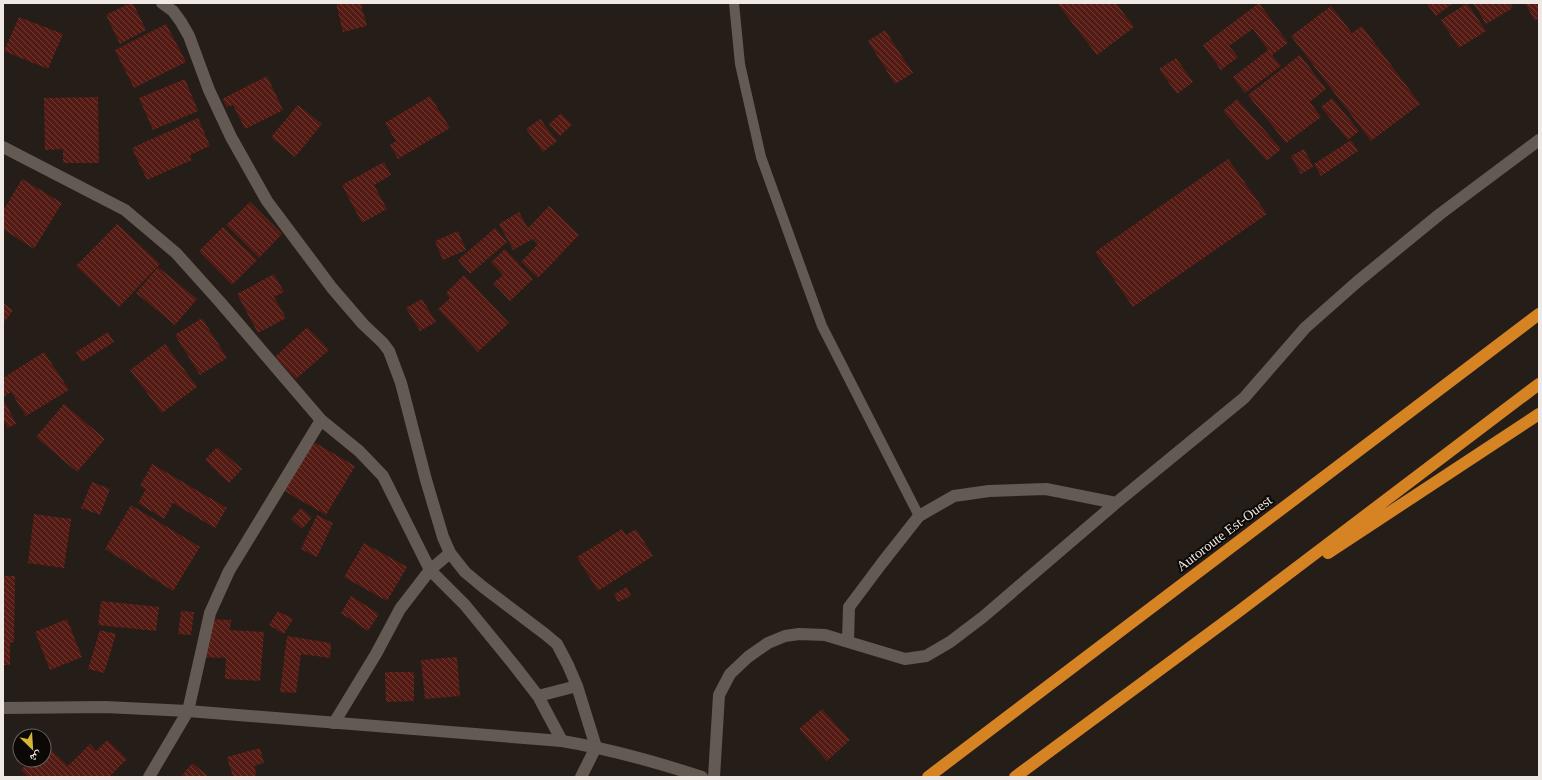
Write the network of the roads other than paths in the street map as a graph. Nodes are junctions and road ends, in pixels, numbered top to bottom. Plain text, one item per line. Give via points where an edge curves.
1 (162, 3) edge
2 (734, 3) edge
3 (1539, 140) edge
4 (3, 147) edge
5 (1539, 314) edge
6 (1539, 384) edge
7 (1539, 414) edge
8 (321, 420) junction
9 (1116, 503) junction
10 (920, 516) junction
11 (450, 553) junction
12 (430, 570) junction
13 (1238, 612) junction
14 (848, 641) junction
15 (577, 686) junction
16 (538, 696) junction
17 (3, 708) edge
18 (188, 711) junction
19 (334, 723) junction
20 (562, 741) junction
21 (596, 747) junction
22 (149, 777) edge
23 (581, 777) edge
24 (702, 777) edge
25 (714, 777) edge
26 (928, 777) edge
27 (1015, 777) edge

1 - 11 street via 173,10 182,22 230,137 267,201 332,288 389,351 401,383 443,538
2 - 10 lane via 740,64 761,157 822,326
3 - 9 street via 1440,214 1358,282 1305,328 1244,398
4 - 8 street via 125,210 176,253
5 - 26 highway, Autoroute Est-Ouest
6 - 13 highway
7 - 13 highway
8 - 12 street via 359,451 383,476
8 - 18 street via 229,571 210,613
9 - 10 street via 1046,489 989,490 954,496
9 - 14 street via 983,617 926,656 904,659
10 - 14 street via 849,608
11 - 12 street
11 - 15 street via 465,572 557,644
12 - 16 street via 465,606
12 - 19 street via 400,609
13 - 27 highway
14 - 25 street via 825,635 785,636 768,643 730,674 719,695
15 - 16 street
15 - 21 street
16 - 20 street
17 - 18 street via 105,707
18 - 19 street
18 - 22 street
19 - 20 street
20 - 21 street
21 - 23 street
21 - 24 street

